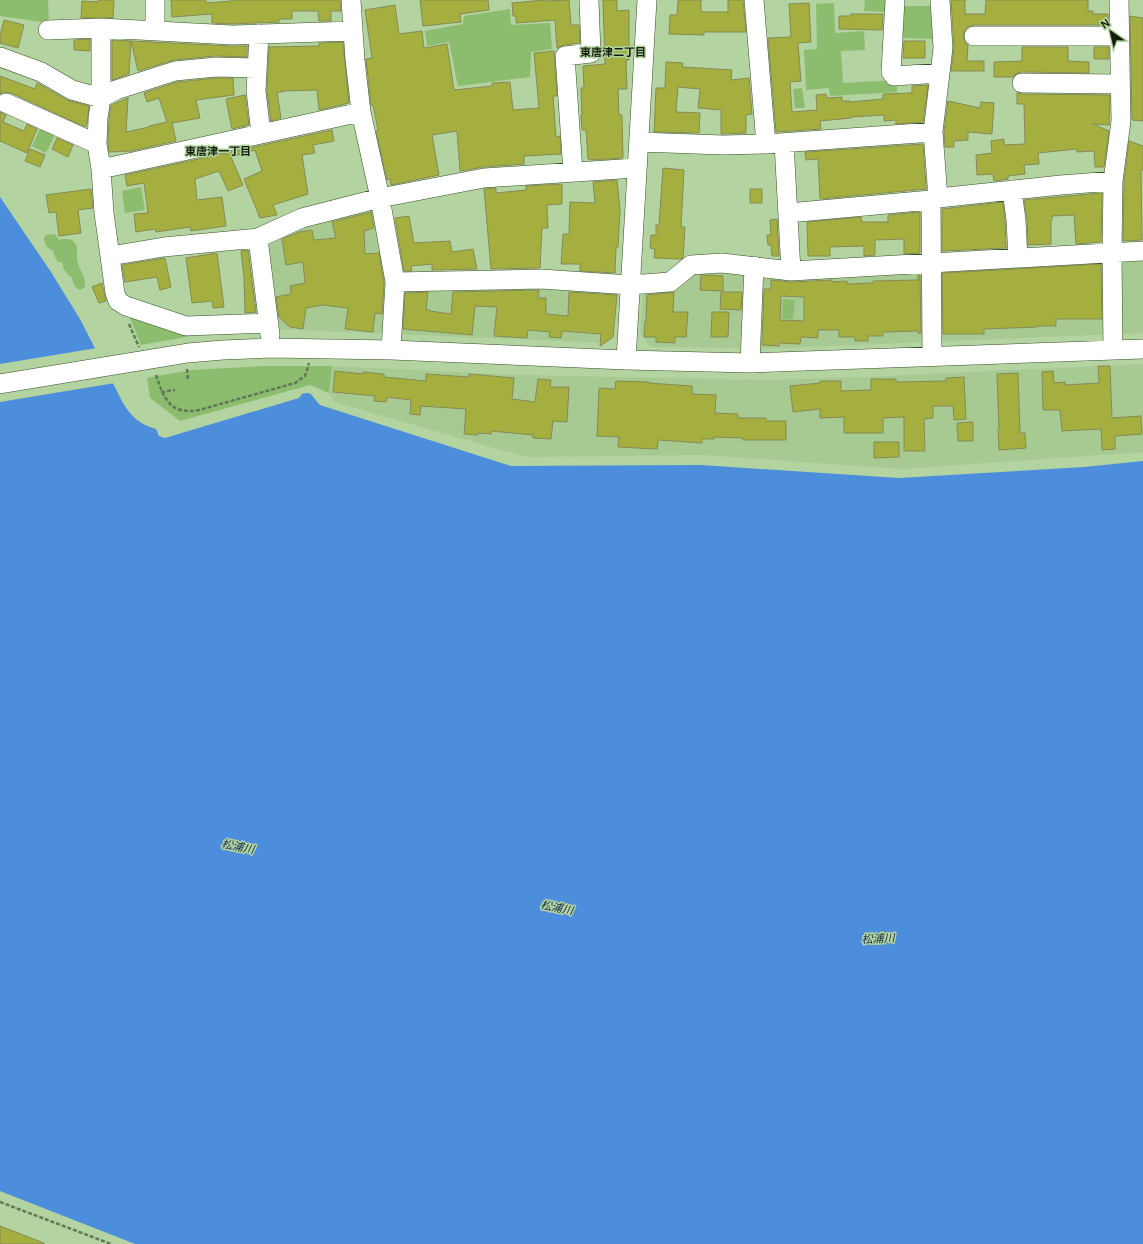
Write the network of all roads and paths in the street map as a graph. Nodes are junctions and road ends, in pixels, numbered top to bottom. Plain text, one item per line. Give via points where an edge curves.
1 (155, 0) edge
2 (351, 0) edge
3 (589, 0) edge
4 (647, 0) edge
5 (754, 0) edge
6 (895, 0) edge
7 (940, 0) edge
8 (1119, 0) edge
9 (101, 28) junction
10 (48, 30) dead end
11 (155, 31) junction
12 (353, 31) junction
13 (259, 34) junction
14 (974, 36) dead end
15 (1120, 36) junction
16 (0, 57) edge
17 (257, 68) junction
18 (940, 73) junction
19 (1022, 83) dead end
20 (1120, 84) junction
21 (101, 98) junction
22 (6, 103) dead end
23 (361, 112) junction
24 (933, 132) junction
25 (261, 134) junction
26 (639, 142) junction
27 (97, 144) junction
28 (775, 144) junction
29 (636, 168) junction
30 (101, 169) junction
31 (573, 172) junction
32 (1113, 181) junction
33 (1012, 190) junction
34 (380, 198) junction
35 (934, 199) junction
36 (788, 213) junction
37 (258, 238) junction
38 (1143, 251) edge
39 (1112, 253) junction
40 (110, 256) junction
41 (1018, 258) junction
42 (932, 262) junction
43 (754, 266) junction
44 (791, 271) junction
45 (395, 282) junction
46 (630, 285) junction
47 (118, 301) junction
48 (269, 323) junction
49 (271, 348) junction
50 (1143, 349) edge
51 (391, 350) junction
52 (1113, 350) junction
53 (932, 356) junction
54 (626, 360) junction
55 (309, 362) dead end
56 (750, 363) junction
57 (143, 365) junction
58 (186, 367) dead end
59 (188, 380) dead end
60 (0, 384) edge
61 (176, 390) dead end
62 (162, 392) junction
63 (0, 1202) edge
64 (111, 1244) edge

1 - 11 street
2 - 12 street
3 - 31 street via 591,53 565,56
4 - 26 street
5 - 28 street
6 - 18 street via 891,72 894,76
7 - 18 street via 943,48
8 - 15 street
9 - 10 street
9 - 11 street
9 - 21 street
11 - 13 street
12 - 13 street
12 - 23 street
13 - 17 street
14 - 15 street
15 - 20 street
16 - 21 street via 41,72 72,90
17 - 21 street via 216,67 174,71 116,90
17 - 25 street via 256,91
18 - 24 street
19 - 20 street
20 - 32 street via 1121,121
21 - 27 street
22 - 27 street
23 - 25 street
23 - 34 street
24 - 28 street
24 - 35 street
25 - 30 street
26 - 28 street
26 - 29 street
27 - 30 street
28 - 36 street
29 - 31 street
29 - 46 street
30 - 40 street
31 - 34 street via 484,178
32 - 33 street
32 - 39 street
33 - 35 street
33 - 41 street
34 - 37 street via 302,218
34 - 45 street
35 - 36 street
35 - 42 street
36 - 44 street
37 - 40 street via 164,247
37 - 48 street
38 - 39 street
39 - 41 street
39 - 52 street
40 - 47 street
41 - 42 street
42 - 44 street
42 - 53 street
43 - 44 street
43 - 46 street via 722,263 691,265 670,282
43 - 56 street
45 - 46 street via 541,280
45 - 51 street
46 - 54 street
47 - 48 street via 186,326
47 - 57 path
48 - 49 street
49 - 51 street
49 - 57 street via 188,353
50 - 52 street
51 - 54 street
52 - 53 street
53 - 56 street
54 - 56 street
55 - 62 path via 304,376 295,382 199,410 179,410 167,402
57 - 60 street
57 - 62 path
58 - 59 path
61 - 62 path
63 - 64 path

